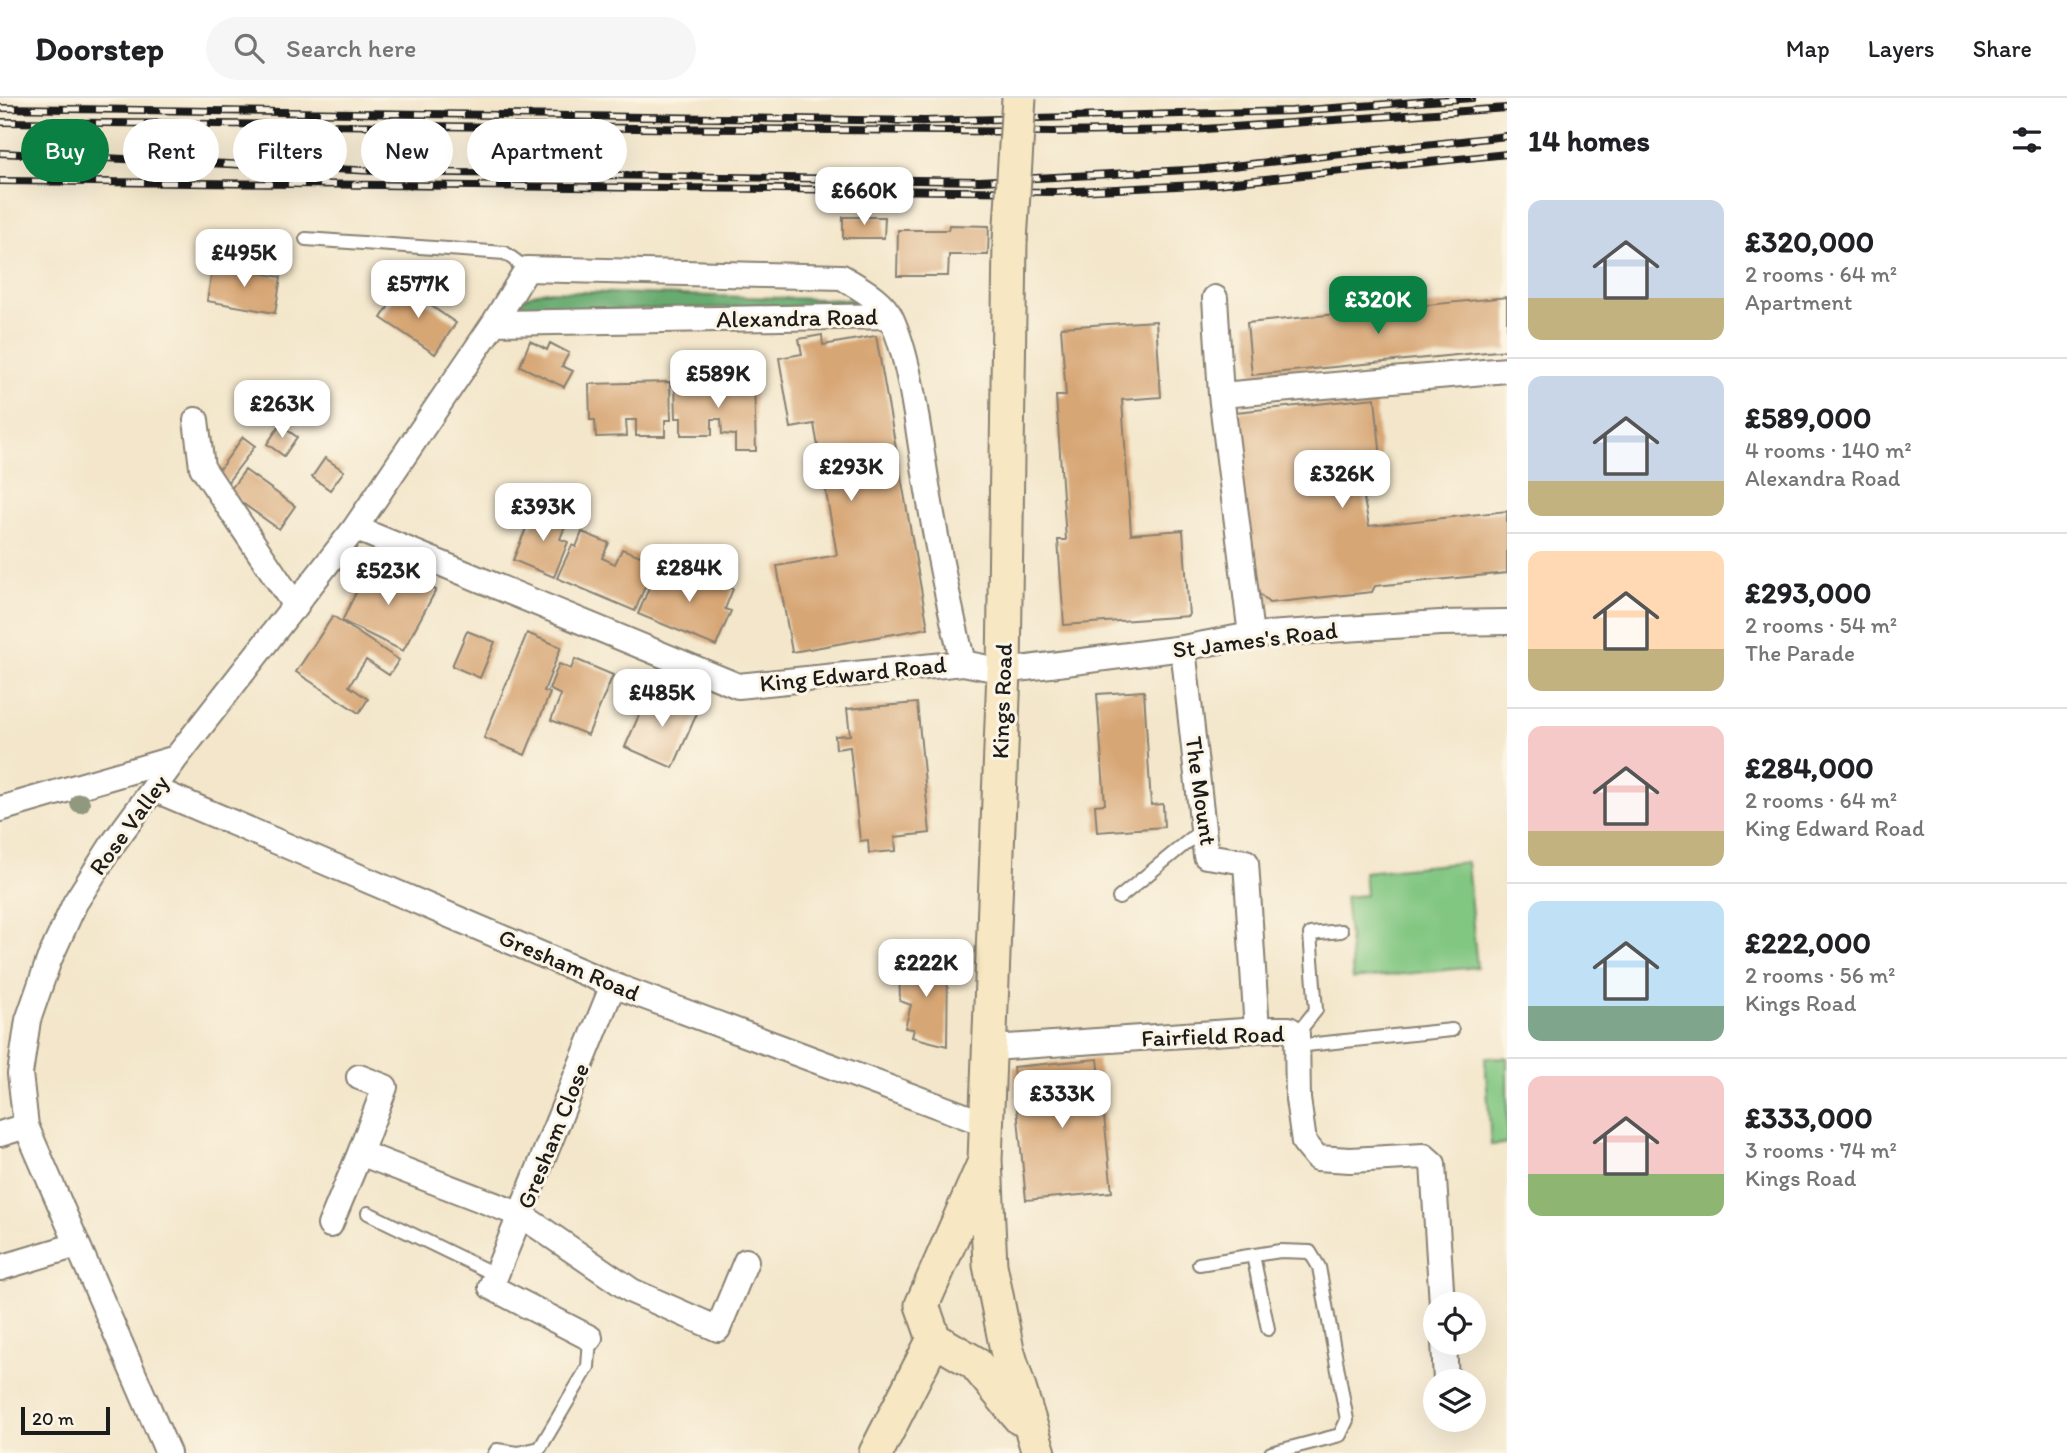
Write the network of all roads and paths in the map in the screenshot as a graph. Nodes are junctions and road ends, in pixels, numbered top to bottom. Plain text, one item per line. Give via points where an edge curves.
1 (1019, 98) edge
2 (306, 239) dead end
3 (527, 269) junction
4 (1215, 298) dead end
5 (890, 316) junction
6 (494, 323) junction
7 (1507, 370) edge
8 (1221, 395) junction
9 (196, 420) dead end
10 (355, 528) junction
11 (296, 607) junction
12 (1507, 622) edge
13 (1251, 635) junction
14 (1183, 648) junction
15 (963, 663) junction
16 (1004, 671) junction
17 (176, 758) junction
18 (156, 790) junction
19 (0, 809) edge
20 (1203, 828) junction
21 (1119, 898) dead end
22 (1341, 931) dead end
23 (613, 985) junction
24 (1257, 1030) junction
25 (1452, 1030) dead end
26 (1297, 1040) junction
27 (992, 1048) junction
28 (359, 1077) dead end
29 (989, 1125) junction
30 (26, 1126) junction
31 (0, 1134) edge
32 (360, 1153) junction
33 (985, 1160) junction
34 (368, 1213) dead end
35 (521, 1216) junction
36 (331, 1225) dead end
37 (77, 1244) junction
38 (1253, 1255) junction
39 (746, 1261) dead end
40 (1199, 1265) dead end
41 (0, 1268) edge
42 (494, 1281) junction
43 (1441, 1292) edge
44 (927, 1293) junction
45 (999, 1305) junction
46 (1268, 1329) dead end
47 (590, 1338) joint
48 (942, 1343) junction
49 (1036, 1443) edge
50 (168, 1453) edge
51 (495, 1453) edge
52 (876, 1453) edge
53 (1271, 1453) edge

1 - 16 main road, Kings Road, bridge via 1010,241
2 - 3 lane via 505,253
3 - 5 street, Alexandra Road via 842,277 871,295
3 - 6 street, Rose Valley
4 - 8 street
5 - 6 street, Alexandra Road
5 - 15 street via 916,416 940,568
6 - 10 street, Rose Valley
7 - 8 street
8 - 13 street
9 - 11 street via 202,467
10 - 11 street, Rose Valley
10 - 15 street, King Edward Road via 738,686
11 - 17 street, Rose Valley
12 - 13 street, St James's Road
13 - 14 street, St James's Road
14 - 16 street, St James's Road
14 - 20 street, The Mount
15 - 16 street, King Edward Road
16 - 27 main road, Kings Road
17 - 18 street, Rose Valley
17 - 19 street
18 - 23 street, Gresham Road
18 - 30 street, Rose Valley via 82,891 48,960 28,1020 20,1074
20 - 21 lane
20 - 24 street, The Mount via 1206,856 1246,862
22 - 26 lane via 1310,934 1316,1010
23 - 29 street, Gresham Road
23 - 35 street, Gresham Close
24 - 26 street, Fairfield Road via 1289,1029
24 - 27 street, Fairfield Road
25 - 26 lane
26 - 43 street, Fairfield Road via 1304,1142 1317,1158 1424,1156 1433,1164
27 - 29 main road, Kings Road
28 - 32 street via 385,1087
29 - 33 main road, Kings Road
30 - 31 street
30 - 37 street, Rose Valley
32 - 35 street
32 - 36 street
33 - 44 main road, Kings Road
33 - 45 main road, Kings Road via 990,1265
34 - 42 lane
35 - 39 street via 632,1291 718,1329
35 - 42 street, Gresham Close
37 - 41 street
37 - 50 street, Rose Valley
38 - 40 lane
38 - 46 lane
38 - 53 lane via 1310,1252 1319,1267 1347,1420 1340,1435
42 - 47 street
44 - 45 main road via 942,1277 972,1272 986,1280
44 - 48 main road, Kings Road via 922,1305
45 - 48 main road via 994,1332 985,1342 966,1349
45 - 49 main road, Kings Road via 1007,1350
47 - 51 lane via 588,1367 540,1448
48 - 49 main road, Kings Road via 975,1363
48 - 52 main road

